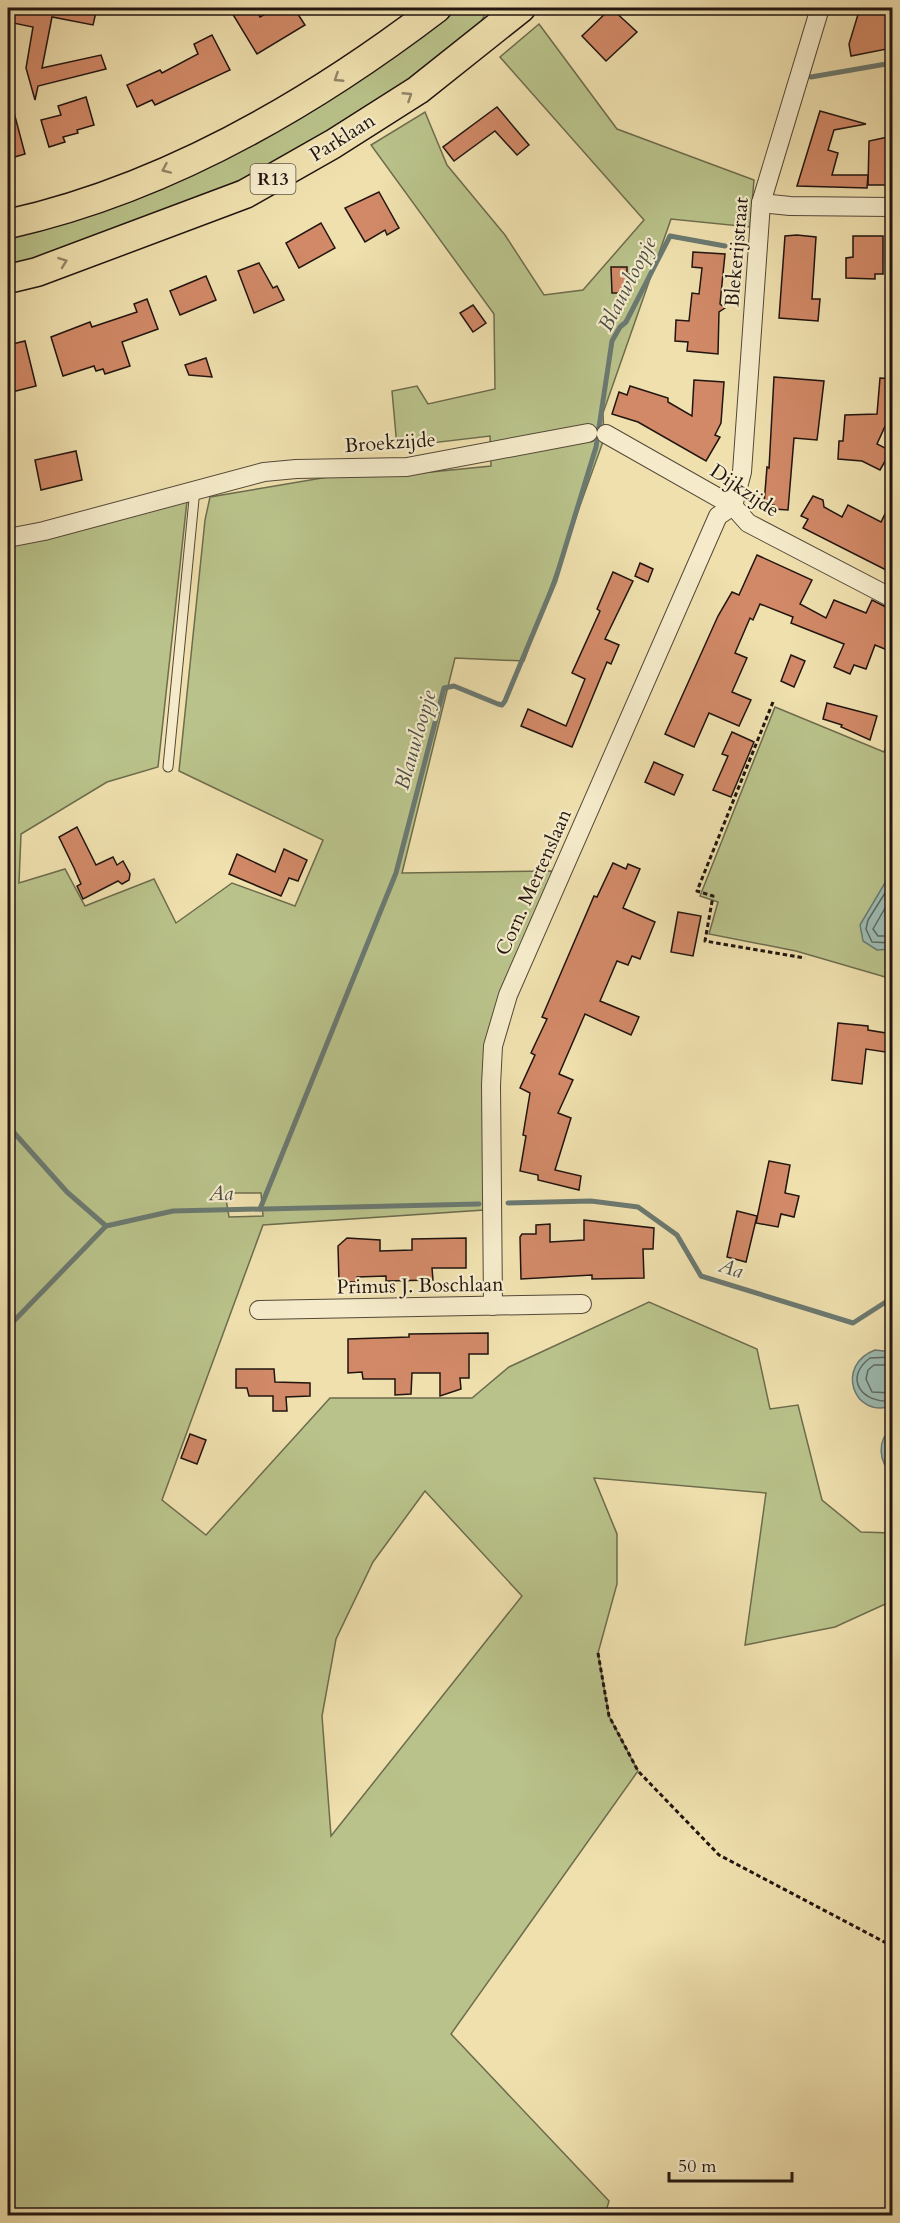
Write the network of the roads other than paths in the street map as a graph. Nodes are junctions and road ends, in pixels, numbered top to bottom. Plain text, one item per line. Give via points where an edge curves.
1 (437, 8) edge
2 (521, 8) edge
3 (820, 8) edge
4 (762, 203) junction
5 (892, 207) edge
6 (8, 224) edge
7 (8, 279) edge
8 (597, 433) joint
9 (195, 489) junction
10 (733, 506) junction
11 (8, 537) edge
12 (892, 598) edge
13 (168, 767) dead end
14 (582, 1304) dead end
15 (493, 1306) junction
16 (259, 1310) dead end

1 -> 6 main road via 382,50 306,99 226,142 132,185
7 -> 2 main road, Parklaan / R13 via 37,272 245,194 418,90
3 - 4 street, Blekerijstraat
4 - 5 street
4 - 10 street, Blekerijstraat via 742,472
8 - 9 street, Broekzijde via 556,437 427,464 264,472
8 - 10 street, Dijkzijde
9 - 11 street, Broekzijde via 44,531
9 - 13 lane
10 - 12 street, Dijkzijde via 748,523
10 - 15 street, Corn. Mertenslaan via 718,516 508,995 493,1046 491,1085
14 - 15 street, Primus J. Boschlaan
15 - 16 street, Primus J. Boschlaan

